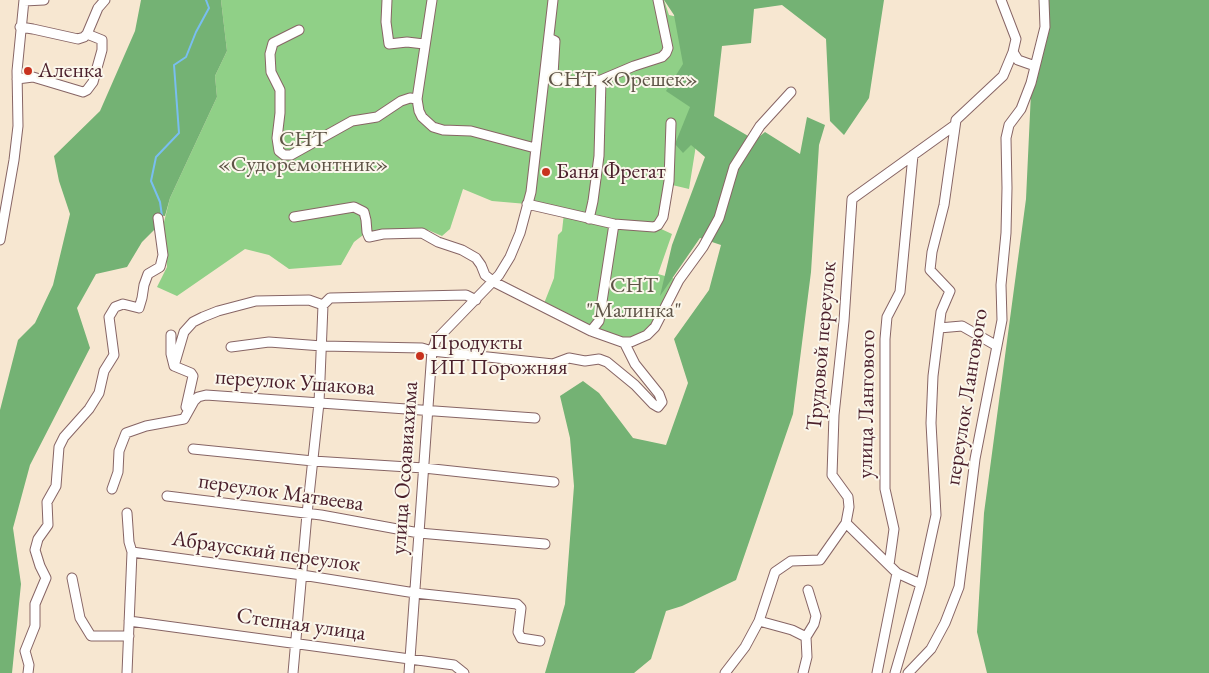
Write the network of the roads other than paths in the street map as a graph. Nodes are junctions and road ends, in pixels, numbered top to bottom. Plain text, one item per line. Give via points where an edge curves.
1 (44, 0) edge
2 (105, 0) edge
3 (386, 0) edge
4 (432, 0) edge
5 (553, 0) edge
6 (658, 0) edge
7 (1001, 0) edge
8 (1044, 0) edge
9 (24, 1) edge
10 (20, 28) junction
11 (299, 30) dead end
12 (88, 34) junction
13 (549, 38) junction
14 (424, 44) junction
15 (1013, 52) junction
16 (1035, 66) junction
17 (16, 79) junction
18 (601, 80) junction
19 (791, 92) dead end
20 (417, 99) junction
21 (671, 123) dead end
22 (955, 125) junction
23 (535, 148) junction
24 (913, 155) junction
25 (4, 194) edge
26 (528, 204) junction
27 (294, 217) dead end
28 (158, 218) dead end
29 (588, 219) junction
30 (614, 224) junction
31 (0, 240) edge
32 (494, 282) junction
33 (476, 300) junction
34 (326, 301) junction
35 (939, 328) junction
36 (591, 331) junction
37 (171, 335) dead end
38 (624, 342) junction
39 (231, 346) dead end
40 (322, 346) junction
41 (997, 346) junction
42 (432, 351) junction
43 (174, 366) junction
44 (319, 403) junction
45 (188, 409) junction
46 (428, 410) junction
47 (535, 418) dead end
48 (193, 449) dead end
49 (313, 461) junction
50 (424, 468) junction
51 (554, 482) dead end
52 (112, 488) dead end
53 (167, 496) dead end
54 (127, 514) dead end
55 (307, 514) junction
56 (846, 523) junction
57 (419, 533) junction
58 (546, 544) dead end
59 (132, 552) junction
60 (889, 565) junction
61 (897, 573) junction
62 (302, 575) junction
63 (72, 578) dead end
64 (921, 584) junction
65 (808, 590) dead end
66 (415, 593) junction
67 (130, 621) junction
68 (760, 621) junction
69 (128, 636) junction
70 (806, 637) junction
71 (540, 641) dead end
72 (297, 643) junction
73 (411, 660) junction
74 (28, 673) edge
75 (127, 673) edge
76 (293, 673) edge
77 (409, 673) edge
78 (464, 673) edge
79 (726, 673) edge
80 (803, 673) edge
81 (876, 673) edge
82 (895, 673) edge
83 (908, 673) edge

1 - 9 street
2 - 12 street via 98,8
3 - 14 street via 389,44
4 - 14 street
5 - 13 street, улица Осоавиахима
6 - 18 street via 668,48 666,53
7 - 15 street via 1016,40
8 - 16 street, переулок Лангового via 1045,28
9 - 10 street
10 - 12 street via 78,39
10 - 17 street
11 - 20 street via 273,43 270,54 271,72 280,90 277,138 279,152 284,156 352,121 377,117 401,101
12 - 17 street via 102,40 102,50 93,82 87,90 83,92 34,77
13 - 18 street via 555,41 553,75 559,80
13 - 23 street, улица Осоавиахима
14 - 20 street
15 - 16 street via 1018,60
15 - 22 street, Трудовой переулок via 1003,76 956,120
16 - 41 street, переулок Лангового via 1021,109 1009,125 1006,138 1006,233 1001,285 1002,320
17 - 25 street via 18,126
18 - 29 street via 599,156
19 - 38 street via 760,126 734,167 719,218 679,280 654,327 647,335
20 - 23 street via 422,117 433,127 471,131
21 - 30 street via 669,181 663,218 654,227
22 - 24 street, Трудовой переулок
22 - 35 street via 944,205 930,270 950,291
23 - 26 street, улица Осоавиахима
24 - 56 street, Трудовой переулок via 852,199 832,475 848,497
24 - 60 street, улица Лангового via 900,292 887,317 885,339 885,489 894,529
25 - 31 street
26 - 29 street
26 - 32 street, улица Осоавиахима via 510,257
27 - 32 street via 354,207 364,212 369,237 422,233 476,258 485,276
28 - 74 street via 163,255 160,268 148,274 139,308 123,304 115,307 109,317 114,355 104,371 99,393 59,448 56,486 46,502 48,525 35,550 46,578 35,604 35,626 25,652
29 - 30 street
30 - 36 street via 599,320
32 - 33 street, улица Осоавиахима
32 - 36 street
33 - 34 street via 466,295
33 - 42 street, улица Осоавиахима via 436,340
34 - 40 street
34 - 43 street via 256,301 203,316 184,332
35 - 41 street via 962,326
35 - 64 street via 932,423 936,515
36 - 38 street
37 - 43 street
38 - 42 street via 635,364 659,394 662,402 658,407 607,362 599,359 569,358 553,364
39 - 40 street via 269,342
40 - 42 street via 422,348
40 - 44 street
41 - 83 street, переулок Лангового via 975,459 959,588 931,649
42 - 46 street, улица Осоавиахима
43 - 45 street via 193,376
44 - 45 street, переулок Ушакова via 206,395 198,397
44 - 46 street, переулок Ушакова
44 - 49 street
45 - 52 street, переулок Ушакова via 184,419 126,433
46 - 47 street, переулок Ушакова
46 - 50 street, улица Осоавиахима
48 - 49 street
49 - 50 street
49 - 55 street
50 - 51 street
50 - 57 street, улица Осоавиахима
53 - 55 street, переулок Матвеева
54 - 59 street
55 - 57 street, переулок Матвеева
55 - 62 street
56 - 60 street
56 - 68 street via 820,560 791,560 775,572
57 - 58 street, переулок Матвеева
57 - 66 street, улица Осоавиахима
59 - 62 street, Абраусский переулок
59 - 67 street
60 - 61 street
61 - 64 street
61 - 81 street
62 - 66 street, Абраусский переулок
62 - 72 street
63 - 69 street via 80,618 91,636
64 - 82 street
65 - 70 street via 816,616
66 - 71 street, Абраусский переулок via 518,604 521,608 518,632 521,638
66 - 73 street, улица Осоавиахима
67 - 69 street
67 - 72 street, Степная улица
68 - 70 street
68 - 79 street via 746,647
69 - 75 street
70 - 80 street via 807,657
72 - 73 street, Степная улица
72 - 76 street
73 - 77 street, улица Осоавиахима
73 - 78 street, Степная улица via 454,665

